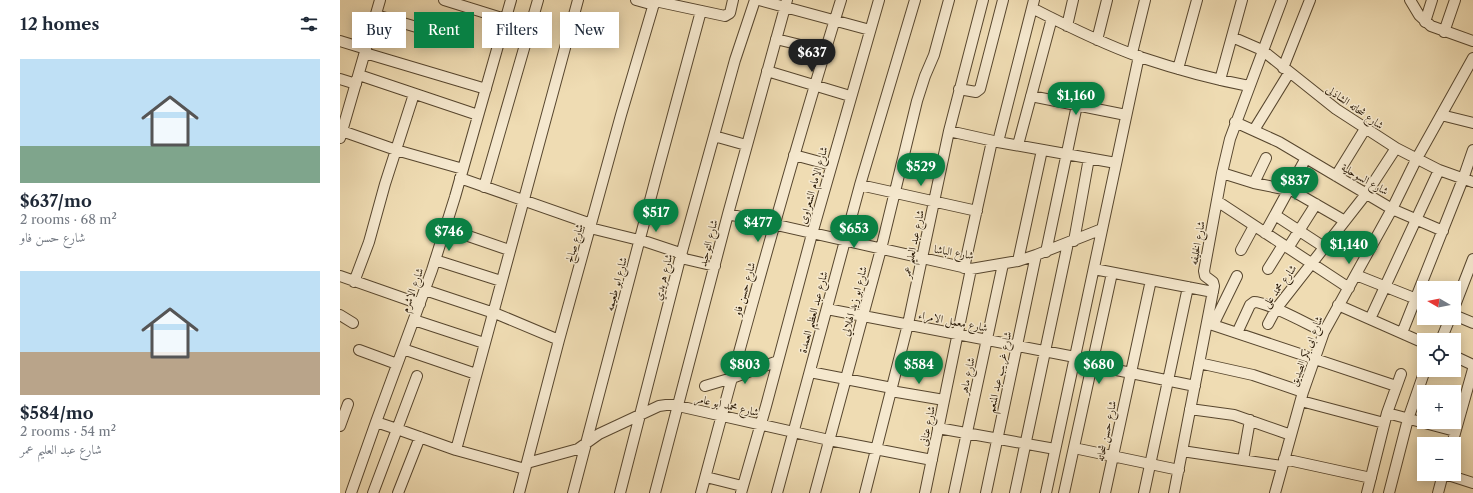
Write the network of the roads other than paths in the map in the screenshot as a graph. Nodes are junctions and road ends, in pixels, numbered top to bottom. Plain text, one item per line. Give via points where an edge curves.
1 (378, 0) edge
2 (444, 0) edge
3 (511, 0) edge
4 (538, 0) edge
5 (578, 0) edge
6 (636, 0) edge
7 (733, 0) edge
8 (755, 0) edge
9 (759, 0) edge
10 (841, 0) edge
11 (879, 0) edge
12 (915, 0) edge
13 (949, 0) edge
14 (983, 0) edge
15 (1003, 0) edge
16 (1073, 0) edge
17 (1107, 0) edge
18 (1145, 0) edge
19 (1197, 0) edge
20 (1242, 0) edge
21 (1282, 0) edge
22 (1310, 0) edge
23 (1410, 0) edge
24 (1432, 0) edge
25 (1455, 0) edge
26 (655, 2) edge
27 (786, 4) edge
28 (1033, 4) edge
29 (701, 11) junction
30 (376, 12) edge
31 (483, 12) edge
32 (507, 12) edge
33 (1052, 18) junction
34 (834, 20) junction
35 (1425, 22) junction
36 (1067, 26) junction
37 (870, 30) junction
38 (1444, 32) junction
39 (1232, 37) junction
40 (776, 39) junction
41 (1097, 40) junction
42 (340, 41) edge
43 (1473, 41) edge
44 (367, 48) edge
45 (497, 48) edge
46 (1262, 50) junction
47 (366, 51) junction
48 (825, 52) junction
49 (1135, 55) junction
50 (1473, 58) edge
51 (1178, 69) junction
52 (1286, 70) junction
53 (767, 71) junction
54 (340, 79) edge
55 (357, 80) junction
56 (1220, 80) junction
57 (814, 85) junction
58 (1249, 86) junction
59 (486, 89) junction
60 (959, 89) junction
61 (414, 94) junction
62 (850, 96) junction
63 (1031, 96) junction
64 (1077, 105) junction
65 (343, 114) edge
66 (478, 115) junction
67 (1126, 115) junction
68 (1441, 115) junction
69 (1235, 122) junction
70 (1473, 123) edge
71 (1365, 129) junction
72 (1254, 130) junction
73 (949, 131) junction
74 (341, 134) edge
75 (714, 136) junction
76 (995, 141) junction
77 (746, 145) junction
78 (1018, 145) junction
79 (1396, 148) junction
80 (396, 150) junction
81 (1042, 150) junction
82 (1473, 150) edge
83 (1066, 154) junction
84 (794, 156) junction
85 (1089, 158) junction
86 (1266, 158) dead end
87 (1306, 158) junction
88 (1416, 160) junction
89 (1116, 163) junction
90 (831, 165) junction
91 (1439, 170) junction
92 (462, 173) junction
93 (1222, 173) junction
94 (1336, 176) junction
95 (1468, 181) edge
96 (1254, 183) junction
97 (860, 185) junction
98 (484, 187) junction
99 (1288, 190) junction
100 (895, 193) junction
101 (1366, 194) junction
102 (523, 200) junction
103 (934, 201) junction
104 (1216, 201) junction
105 (1316, 204) junction
106 (1392, 209) junction
107 (977, 211) junction
108 (728, 214) junction
109 (1275, 215) junction
110 (1417, 219) junction
111 (1345, 221) junction
112 (775, 225) junction
113 (591, 226) junction
114 (1254, 226) junction
115 (445, 228) junction
116 (1102, 228) junction
117 (1299, 231) junction
118 (1443, 231) junction
119 (1265, 233) junction
120 (812, 234) junction
121 (640, 239) junction
122 (845, 241) junction
123 (1071, 242) junction
124 (1285, 247) junction
125 (1324, 247) junction
126 (881, 249) junction
127 (509, 250) junction
128 (1241, 250) dead end
129 (1046, 252) junction
130 (681, 255) junction
131 (1036, 255) junction
132 (922, 259) junction
133 (1473, 259) edge
134 (435, 260) junction
135 (1018, 261) junction
136 (1311, 263) junction
137 (1003, 264) junction
138 (715, 266) junction
139 (968, 269) junction
140 (1094, 269) junction
141 (1268, 269) dead end
142 (1112, 273) junction
143 (1356, 275) junction
144 (340, 276) edge
145 (1237, 276) dead end
146 (1151, 280) junction
147 (501, 281) junction
148 (1427, 281) edge
149 (354, 282) junction
150 (1188, 287) junction
151 (1385, 287) junction
152 (1349, 288) junction
153 (425, 290) junction
154 (1461, 290) edge
155 (1213, 292) junction
156 (1417, 300) edge
157 (420, 304) junction
158 (1338, 304) junction
159 (1417, 306) edge
160 (827, 308) junction
161 (1276, 309) junction
162 (492, 313) junction
163 (340, 315) edge
164 (863, 316) junction
165 (1461, 318) edge
166 (1370, 319) junction
167 (414, 320) junction
168 (354, 323) dead end
169 (1473, 323) edge
170 (908, 324) junction
171 (1210, 324) junction
172 (1268, 324) dead end
173 (1324, 332) junction
174 (1237, 333) junction
175 (1402, 333) junction
176 (958, 334) junction
177 (559, 340) junction
178 (987, 340) junction
179 (1417, 340) edge
180 (484, 343) junction
181 (1017, 346) junction
182 (403, 349) junction
183 (359, 350) dead end
184 (1045, 352) junction
185 (1075, 357) junction
186 (1461, 359) edge
187 (1314, 360) junction
188 (778, 361) junction
189 (1200, 363) junction
190 (1472, 363) edge
191 (398, 364) junction
192 (1092, 365) junction
193 (810, 372) junction
194 (1131, 373) junction
195 (476, 374) junction
196 (1401, 374) dead end
197 (417, 376) dead end
198 (1423, 377) edge
199 (732, 378) junction
200 (846, 379) junction
201 (1168, 381) junction
202 (705, 386) dead end
203 (1195, 386) junction
204 (1396, 386) junction
205 (892, 390) junction
206 (1302, 396) junction
207 (944, 400) junction
208 (348, 404) dead end
209 (678, 406) junction
210 (1190, 409) junction
211 (1387, 413) junction
212 (640, 416) junction
213 (722, 416) junction
214 (1408, 419) junction
215 (1250, 420) junction
216 (376, 422) junction
217 (1384, 423) junction
218 (760, 425) junction
219 (340, 426) edge
220 (938, 428) junction
221 (397, 429) junction
222 (1455, 431) junction
223 (794, 432) junction
224 (967, 433) junction
225 (1291, 435) junction
226 (420, 437) junction
227 (1454, 437) edge
228 (997, 438) junction
229 (829, 440) junction
230 (587, 443) junction
231 (1026, 444) junction
232 (1074, 448) junction
233 (1055, 449) junction
234 (456, 450) junction
235 (877, 450) junction
236 (1182, 451) junction
237 (1113, 456) junction
238 (932, 460) junction
239 (1243, 460) junction
240 (1283, 462) junction
241 (1150, 464) junction
242 (526, 466) junction
243 (1179, 470) junction
244 (706, 477) junction
245 (1371, 478) junction
246 (1461, 479) edge
247 (1442, 481) edge
248 (1473, 483) edge
249 (742, 489) edge
250 (351, 493) edge
251 (373, 493) edge
252 (398, 493) edge
253 (519, 493) edge
254 (573, 493) edge
255 (620, 493) edge
256 (655, 493) edge
257 (701, 493) edge
258 (778, 493) edge
259 (815, 493) edge
260 (865, 493) edge
261 (925, 493) edge
262 (954, 493) edge
263 (986, 493) edge
264 (1015, 493) edge
265 (1046, 493) edge
266 (1064, 493) edge
267 (1105, 493) edge
268 (1144, 493) edge
269 (1174, 493) edge
270 (1276, 493) edge
271 (1367, 493) edge
272 (1389, 493) edge
273 (1438, 493) edge

1 - 30 street
2 - 31 street
3 - 32 street, شارع الاشرم
4 - 98 street
5 - 102 street
6 - 26 street
7 - 29 street via 727,16
8 - 75 street, شارع هريدي
9 - 27 street
10 - 34 street, شارع حسن فاو
11 - 37 street, شارع الإمام الشعراوى
12 - 97 street, شارع عبد العظيم العمدة
13 - 100 street, شارع ابو زيد الهلالي via 934,55 917,102
14 - 60 street, شارع عبد العليم عمر
15 - 60 street via 980,89 976,92
16 - 36 street
17 - 41 street
18 - 49 street
19 - 51 street
20 - 39 street
21 - 46 street, شارع الخليفه
22 - 52 street
23 - 35 street
24 - 35 street
25 - 38 street
26 - 29 street
26 - 113 street, شارع صالح
27 - 34 street
27 - 40 street, شارع التوحيد
28 - 33 street
28 - 76 street, شارع عنانى
29 - 121 street, شارع ابو طعيمه
33 - 36 street
33 - 63 street
34 - 37 street
34 - 48 street, شارع حسن فاو
35 - 38 street
36 - 41 street
37 - 62 street, شارع الإمام الشعراوى
38 - 43 street
39 - 46 street, شارع شحاته الشاذلى
39 - 56 street
40 - 48 street
40 - 53 street, شارع التوحيد
41 - 49 street
42 - 47 street
44 - 47 street
45 - 59 street, شارع الاشرم
46 - 52 street, شارع شحاته الشاذلى
46 - 58 street, شارع الخليفه
47 - 55 street
47 - 59 street
48 - 57 street, شارع حسن فاو
49 - 51 street
49 - 67 street
50 - 68 street, شارع ابى بكر الصديق
51 - 56 street
52 - 71 street, شارع شحاته الشاذلى via 1336,110
52 - 72 street
53 - 57 street
53 - 77 street, شارع التوحيد
54 - 55 street
55 - 61 street
55 - 65 street
56 - 58 street
57 - 62 street
57 - 84 street, شارع حسن فاو
58 - 69 street, شارع الخليفه
59 - 66 street, شارع الاشرم
60 - 73 street, شارع عبد العليم عمر
61 - 66 street
61 - 80 street
62 - 90 street, شارع الإمام الشعراوى
63 - 64 street
63 - 78 street
64 - 67 street
64 - 83 street
65 - 74 street
66 - 92 street, شارع الاشرم
67 - 89 street
68 - 70 street
68 - 88 street, شارع ابى بكر الصديق
69 - 72 street, شارع السوحلية
69 - 93 street, شارع الخليفه
71 - 79 street, شارع شحاته الشاذلى
71 - 94 street
72 - 87 street, شارع السوحلية
73 - 76 street
73 - 103 street, شارع عبد العليم عمر
74 - 80 street
75 - 77 street
75 - 130 street, شارع هريدي
76 - 78 street
76 - 107 street, شارع عنانى
77 - 108 street, شارع التوحيد
78 - 81 street
79 - 88 street, شارع شحاته الشاذلى
79 - 101 street, شارع محمد على
80 - 92 street
80 - 149 street via 369,242
81 - 83 street
81 - 135 street
82 - 95 street
83 - 85 street
83 - 129 street
84 - 90 street
84 - 112 street, شارع حسن فاو
85 - 89 street
85 - 123 street
86 - 96 street
87 - 94 street, شارع السوحلية
87 - 99 street
88 - 91 street, شارع شحاته الشاذلى
88 - 106 street, شارع ابى بكر الصديق
89 - 116 street
90 - 120 street, شارع الإمام الشعراوى
91 - 95 street, شارع شحاته الشاذلى
91 - 110 street
92 - 98 street
92 - 115 street, شارع الاشرم
93 - 96 street
93 - 104 street, شارع الخليفه
94 - 101 street, شارع السوحلية
95 - 118 street
96 - 99 street
97 - 100 street
97 - 122 street, شارع عبد العظيم العمدة
98 - 102 street
99 - 105 street
99 - 109 street
100 - 103 street
100 - 126 street, شارع ابو زيد الهلالي
101 - 106 street, شارع السوحلية
101 - 111 street, شارع محمد على
102 - 113 street
102 - 127 street
103 - 107 street
103 - 132 street, شارع عبد العليم عمر
104 - 114 street
104 - 155 street, شارع الخليفه via 1204,271 1205,276 1214,284
105 - 111 street
105 - 117 street
106 - 110 street, شارع السوحلية
106 - 143 street, شارع ابى بكر الصديق
107 - 139 street, شارع عنانى
108 - 112 street, شارع الباشا
108 - 138 street, شارع التوحيد
109 - 117 street
109 - 119 street
110 - 118 street, شارع السوحلية
110 - 151 street
111 - 125 street, شارع محمد على
112 - 120 street, شارع الباشا
112 - 199 street, شارع حسن فاو
113 - 121 street
113 - 177 street, شارع صالح
114 - 119 street
114 - 128 street
115 - 127 street
115 - 134 street, شارع الاشرم
116 - 123 street, شارع الباشا
116 - 140 street
117 - 124 street
117 - 125 street
118 - 148 street
119 - 124 street
120 - 122 street, شارع الباشا
120 - 188 street, شارع الإمام الشعراوى
121 - 130 street
121 - 230 street, شارع ابو طعيمه
122 - 126 street, شارع الباشا
122 - 160 street, شارع عبد العظيم العمدة
123 - 129 street, شارع الباشا
123 - 184 street
124 - 136 street
124 - 141 street
125 - 136 street, شارع محمد على
126 - 132 street, شارع الباشا
126 - 164 street, شارع ابو زيد الهلالي
127 - 147 street
129 - 131 street, شارع الباشا
130 - 138 street via 685,259
130 - 212 street, شارع هريدي
131 - 135 street, شارع الباشا
131 - 181 street, شارع غريب عبد المنعم
132 - 139 street, شارع الباشا
132 - 170 street, شارع عبد العليم عمر
133 - 154 street
134 - 147 street
134 - 153 street, شارع الاشرم
135 - 137 street, شارع الباشا
136 - 152 street
136 - 161 street, شارع محمد على
137 - 139 street, شارع الباشا
137 - 178 street, شارع ماهر
138 - 209 street, شارع التوحيد
139 - 176 street, شارع عنانى
140 - 142 street
140 - 185 street
142 - 146 street
142 - 192 street
143 - 151 street
143 - 152 street, شارع ابى بكر الصديق
144 - 149 street
145 - 171 street
146 - 150 street
146 - 194 street, شارع حسن شحاته
147 - 162 street
149 - 157 street
150 - 155 street
150 - 201 street
151 - 156 street
151 - 166 street
152 - 158 street, شارع ابى بكر الصديق
153 - 157 street, شارع الاشرم
153 - 162 street
155 - 171 street
157 - 167 street, شارع الاشرم
158 - 166 street
158 - 173 street, شارع ابى بكر الصديق
159 - 175 street
160 - 164 street, شارع معمل الامراء
160 - 193 street, شارع عبد العظيم العمدة
161 - 172 street, شارع محمد على
161 - 173 street
161 - 174 street via 1257,302 1251,303
162 - 177 street
162 - 180 street
163 - 168 street
164 - 170 street, شارع معمل الامراء
164 - 200 street, شارع ابو زيد الهلالي
165 - 169 street
166 - 175 street
167 - 180 street
167 - 182 street, شارع الاشرم
170 - 176 street, شارع معمل الامراء
170 - 205 street, شارع عبد العليم عمر
171 - 174 street
171 - 189 street
173 - 187 street, شارع ابى بكر الصديق
174 - 187 street
175 - 179 street
176 - 178 street, شارع معمل الامراء
176 - 207 street, شارع عنانى
177 - 242 street, شارع صالح
178 - 181 street, شارع معمل الامراء
178 - 224 street, شارع ماهر
180 - 195 street
181 - 184 street, شارع معمل الامراء
181 - 228 street, شارع غريب عبد المنعم
182 - 191 street, شارع الاشرم
182 - 195 street
183 - 191 street
184 - 185 street, شارع معمل الامراء
184 - 231 street
185 - 233 street
186 - 190 street
187 - 204 street
187 - 206 street, شارع ابى بكر الصديق
188 - 199 street
188 - 218 street, شارع الإمام الشعراوى
189 - 203 street
189 - 206 street via 1253,375
190 - 222 street
191 - 216 street, شارع الاشرم
192 - 194 street
192 - 232 street
193 - 200 street
193 - 223 street, شارع عبد العظيم العمدة
194 - 201 street
194 - 237 street, شارع حسن شحاته
195 - 234 street
196 - 204 street
197 - 221 street
198 - 214 street
199 - 202 street
199 - 213 street, شارع حسن فاو
200 - 205 street
200 - 229 street, شارع ابو زيد الهلالي
201 - 203 street
201 - 241 street
203 - 210 street
204 - 211 street
205 - 207 street
205 - 235 street, شارع عبد العليم عمر
206 - 217 street
206 - 225 street, شارع ابى بكر الصديق
207 - 220 street, شارع عنانى
208 - 219 street
209 - 212 street, شارع محمد ابو عامر via 659,406
209 - 213 street, شارع محمد ابو عامر
209 - 256 street, شارع التوحيد
210 - 215 street via 1234,415
210 - 236 street
211 - 214 street
211 - 217 street
212 - 230 street, شارع محمد ابو عامر via 598,434
212 - 255 street, شارع هريدي
213 - 218 street, شارع محمد ابو عامر
213 - 244 street, شارع حسن فاو
214 - 222 street
214 - 272 street
215 - 225 street
215 - 239 street
216 - 221 street
216 - 250 street, شارع الاشرم
217 - 245 street
218 - 223 street, شارع محمد ابو عامر
218 - 249 street, شارع الإمام الشعراوى
220 - 224 street
220 - 238 street, شارع عنانى
221 - 226 street
221 - 251 street
222 - 227 street
223 - 229 street, شارع محمد ابو عامر
223 - 258 street, شارع عبد العظيم العمدة
224 - 228 street
224 - 262 street, شارع ماهر
225 - 240 street, شارع ابى بكر الصديق
226 - 234 street
226 - 252 street
228 - 231 street
228 - 263 street, شارع غريب عبد المنعم
229 - 235 street, شارع محمد ابو عامر
229 - 259 street, شارع ابو زيد الهلالي
230 - 242 street, شارع محمد ابو عامر via 574,451
230 - 254 street, شارع ابو طعيمه
231 - 233 street
231 - 264 street
232 - 237 street
232 - 266 street
233 - 265 street
234 - 242 street
235 - 238 street, شارع محمد ابو عامر
235 - 260 street, شارع عبد العليم عمر
236 - 239 street
236 - 243 street
237 - 241 street
237 - 267 street, شارع حسن شحاته
238 - 261 street, شارع عنانى
239 - 240 street
240 - 245 street
240 - 270 street, شارع ابى بكر الصديق
241 - 243 street
241 - 268 street
242 - 253 street, شارع صالح
243 - 269 street
244 - 249 street
244 - 257 street, شارع حسن فاو
245 - 271 street
246 - 248 street
247 - 273 street

